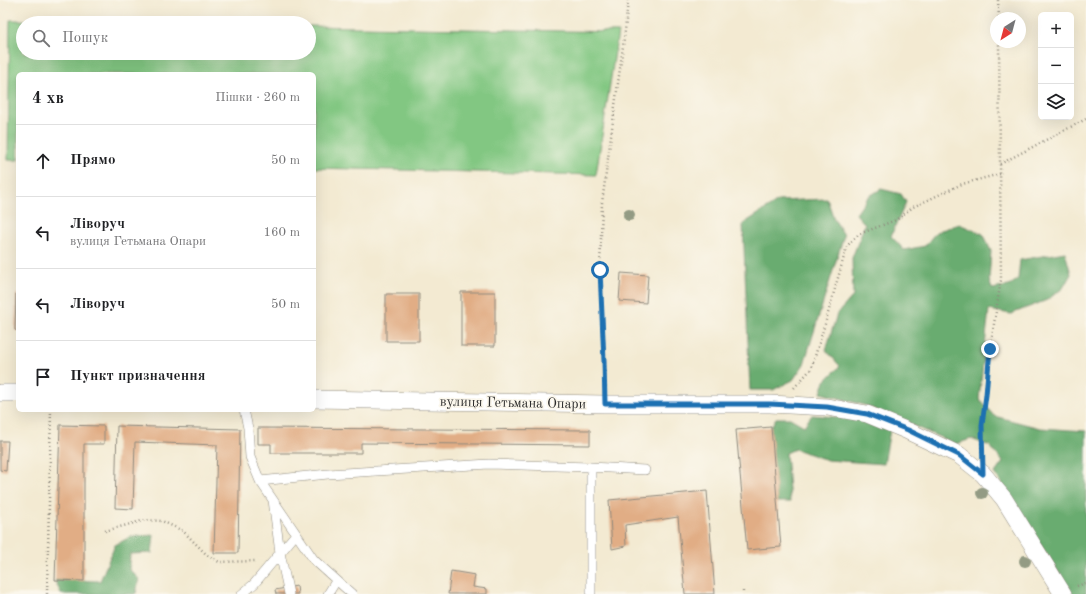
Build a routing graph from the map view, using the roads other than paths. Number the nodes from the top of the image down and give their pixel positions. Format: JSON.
{"nodes":[{"id":1,"x":0,"y":393,"type":"edge"},
{"id":2,"x":16,"y":393,"type":"edge"},
{"id":3,"x":316,"y":399,"type":"edge"},
{"id":4,"x":244,"y":412,"type":"edge"},
{"id":5,"x":591,"y":466,"type":"junction"},
{"id":6,"x":646,"y":470,"type":"dead end"},
{"id":7,"x":260,"y":481,"type":"junction"},
{"id":8,"x":273,"y":499,"type":"junction"},
{"id":9,"x":296,"y":534,"type":"junction"},
{"id":10,"x":280,"y":554,"type":"junction"},
{"id":11,"x":336,"y":581,"type":"junction"},
{"id":12,"x":242,"y":594,"type":"edge"},
{"id":13,"x":289,"y":594,"type":"edge"},
{"id":14,"x":328,"y":594,"type":"edge"},
{"id":15,"x":352,"y":594,"type":"edge"},
{"id":16,"x":591,"y":594,"type":"edge"},
{"id":17,"x":1063,"y":594,"type":"edge"}],
"edges":[{"from":1,"to":2,"type":"street"},
{"from":3,"to":17,"type":"street","name":"вулиця Гетьмана Опари"},
{"from":4,"to":7,"type":"lane"},
{"from":5,"to":6,"type":"lane"},
{"from":5,"to":7,"type":"lane"},
{"from":5,"to":16,"type":"lane"},
{"from":7,"to":8,"type":"lane"},
{"from":8,"to":9,"type":"lane"},
{"from":8,"to":10,"type":"lane"},
{"from":9,"to":10,"type":"lane"},
{"from":9,"to":11,"type":"lane"},
{"from":10,"to":12,"type":"lane"},
{"from":10,"to":13,"type":"lane"},
{"from":11,"to":14,"type":"lane"},
{"from":11,"to":15,"type":"lane"}]}
